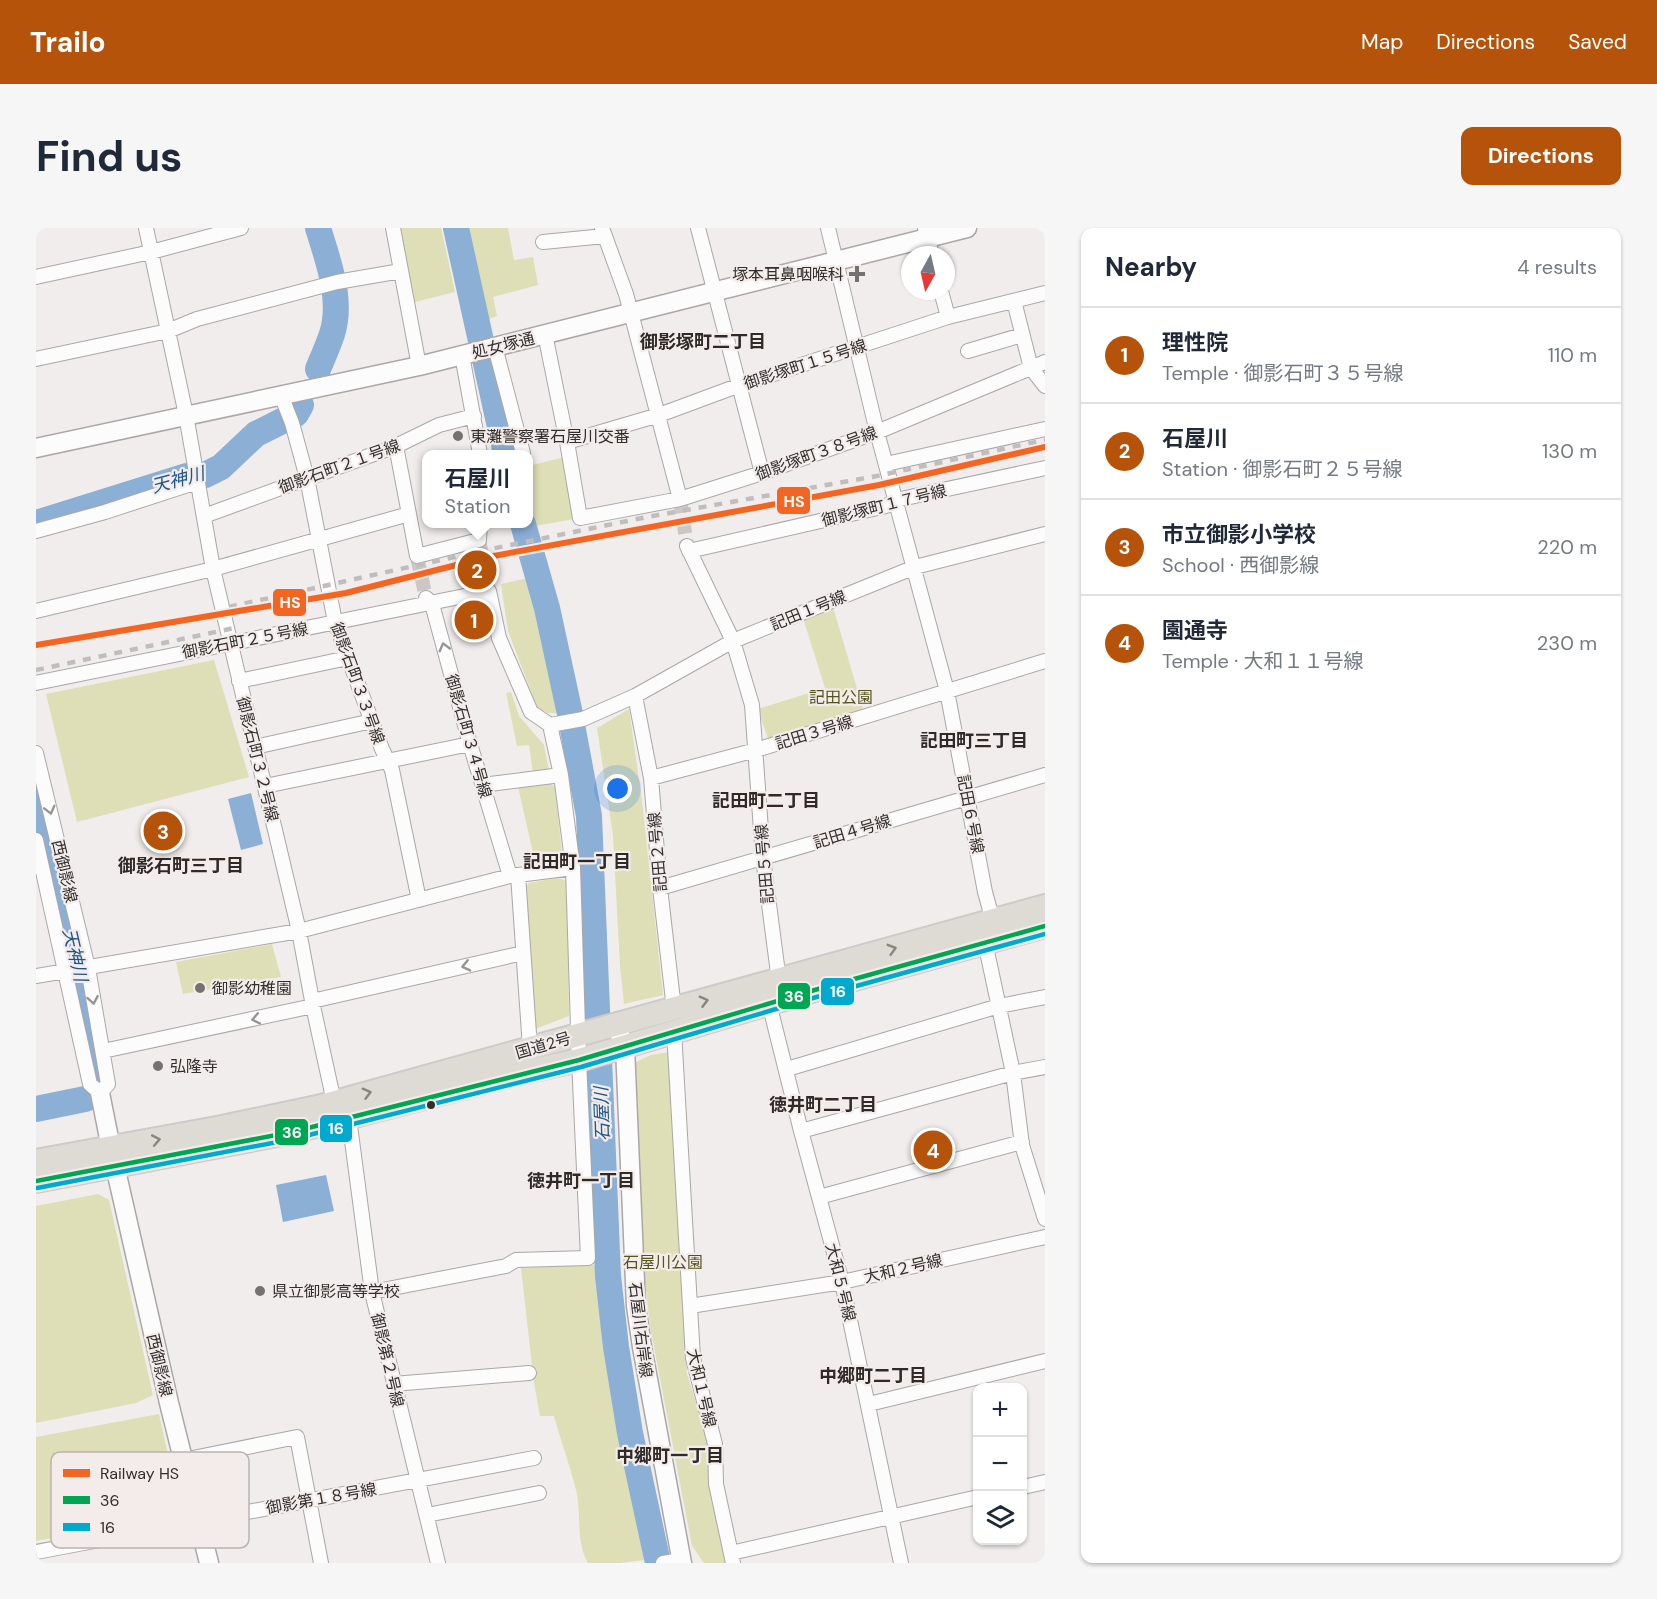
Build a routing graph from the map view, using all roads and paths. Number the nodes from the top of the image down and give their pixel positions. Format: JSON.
{"nodes":[{"id":1,"x":146,"y":228,"type":"edge"},
{"id":2,"x":241,"y":228,"type":"edge"},
{"id":3,"x":393,"y":228,"type":"edge"},
{"id":4,"x":698,"y":228,"type":"edge"},
{"id":5,"x":828,"y":228,"type":"edge"},
{"id":6,"x":967,"y":228,"type":"edge"},
{"id":7,"x":604,"y":232,"type":"edge"},
{"id":8,"x":929,"y":240,"type":"edge"},
{"id":9,"x":543,"y":242,"type":"dead end"},
{"id":10,"x":151,"y":252,"type":"junction"},
{"id":11,"x":836,"y":261,"type":"junction"},
{"id":12,"x":401,"y":271,"type":"junction"},
{"id":13,"x":36,"y":278,"type":"edge"},
{"id":14,"x":715,"y":291,"type":"junction"},
{"id":15,"x":1045,"y":293,"type":"edge"},
{"id":16,"x":943,"y":300,"type":"edge"},
{"id":17,"x":1014,"y":301,"type":"junction"},
{"id":18,"x":630,"y":312,"type":"junction"},
{"id":19,"x":948,"y":317,"type":"junction"},
{"id":20,"x":168,"y":331,"type":"junction"},
{"id":21,"x":545,"y":334,"type":"junction"},
{"id":22,"x":1023,"y":335,"type":"junction"},
{"id":23,"x":856,"y":346,"type":"junction"},
{"id":24,"x":493,"y":348,"type":"junction"},
{"id":25,"x":968,"y":351,"type":"dead end"},
{"id":26,"x":467,"y":354,"type":"junction"},
{"id":27,"x":36,"y":359,"type":"edge"},
{"id":28,"x":1045,"y":362,"type":"edge"},
{"id":29,"x":419,"y":366,"type":"junction"},
{"id":30,"x":1031,"y":368,"type":"junction"},
{"id":31,"x":740,"y":385,"type":"junction"},
{"id":32,"x":1045,"y":386,"type":"edge"},
{"id":33,"x":287,"y":409,"type":"junction"},
{"id":34,"x":186,"y":415,"type":"junction"},
{"id":35,"x":658,"y":415,"type":"junction"},
{"id":36,"x":474,"y":416,"type":"junction"},
{"id":37,"x":1045,"y":429,"type":"edge"},
{"id":38,"x":877,"y":432,"type":"junction"},
{"id":39,"x":567,"y":442,"type":"junction"},
{"id":40,"x":396,"y":446,"type":"junction"},
{"id":41,"x":36,"y":448,"type":"edge"},
{"id":42,"x":479,"y":450,"type":"edge"},
{"id":43,"x":522,"y":450,"type":"edge"},
{"id":44,"x":886,"y":464,"type":"junction"},
{"id":45,"x":1045,"y":468,"type":"edge"},
{"id":46,"x":762,"y":473,"type":"junction"},
{"id":47,"x":196,"y":478,"type":"junction"},
{"id":48,"x":307,"y":478,"type":"junction"},
{"id":49,"x":680,"y":499,"type":"junction"},
{"id":50,"x":896,"y":500,"type":"junction"},
{"id":51,"x":409,"y":514,"type":"junction"},
{"id":52,"x":204,"y":516,"type":"junction"},
{"id":53,"x":480,"y":528,"type":"edge"},
{"id":54,"x":36,"y":531,"type":"edge"},
{"id":55,"x":1045,"y":534,"type":"edge"},
{"id":56,"x":319,"y":540,"type":"junction"},
{"id":57,"x":688,"y":549,"type":"joint"},
{"id":58,"x":915,"y":567,"type":"junction"},
{"id":59,"x":213,"y":570,"type":"junction"},
{"id":60,"x":429,"y":601,"type":"junction"},
{"id":61,"x":36,"y":611,"type":"edge"},
{"id":62,"x":335,"y":622,"type":"junction"},
{"id":63,"x":733,"y":641,"type":"junction"},
{"id":64,"x":231,"y":644,"type":"junction"},
{"id":65,"x":348,"y":658,"type":"junction"},
{"id":66,"x":1045,"y":661,"type":"edge"},
{"id":67,"x":239,"y":681,"type":"junction"},
{"id":68,"x":36,"y":683,"type":"edge"},
{"id":69,"x":947,"y":691,"type":"junction"},
{"id":70,"x":635,"y":696,"type":"junction"},
{"id":71,"x":372,"y":721,"type":"junction"},
{"id":72,"x":555,"y":724,"type":"junction"},
{"id":73,"x":470,"y":744,"type":"junction"},
{"id":74,"x":255,"y":747,"type":"junction"},
{"id":75,"x":756,"y":750,"type":"junction"},
{"id":76,"x":36,"y":753,"type":"edge"},
{"id":77,"x":388,"y":760,"type":"junction"},
{"id":78,"x":561,"y":775,"type":"junction"},
{"id":79,"x":1045,"y":775,"type":"edge"},
{"id":80,"x":651,"y":778,"type":"junction"},
{"id":81,"x":482,"y":785,"type":"junction"},
{"id":82,"x":265,"y":786,"type":"junction"},
{"id":83,"x":968,"y":796,"type":"junction"},
{"id":84,"x":36,"y":840,"type":"edge"},
{"id":85,"x":763,"y":858,"type":"junction"},
{"id":86,"x":573,"y":868,"type":"junction"},
{"id":87,"x":514,"y":875,"type":"junction"},
{"id":88,"x":660,"y":888,"type":"junction"},
{"id":89,"x":418,"y":900,"type":"junction"},
{"id":90,"x":1045,"y":906,"type":"edge"},
{"id":91,"x":993,"y":921,"type":"junction"},
{"id":92,"x":1045,"y":926,"type":"edge"},
{"id":93,"x":299,"y":931,"type":"junction"},
{"id":94,"x":985,"y":942,"type":"junction"},
{"id":95,"x":524,"y":953,"type":"junction"},
{"id":96,"x":77,"y":969,"type":"junction"},
{"id":97,"x":36,"y":976,"type":"edge"},
{"id":98,"x":779,"y":981,"type":"junction"},
{"id":99,"x":1045,"y":997,"type":"edge"},
{"id":100,"x":769,"y":1003,"type":"junction"},
{"id":101,"x":312,"y":1004,"type":"junction"},
{"id":102,"x":999,"y":1006,"type":"junction"},
{"id":103,"x":674,"y":1009,"type":"junction"},
{"id":104,"x":597,"y":1030,"type":"junction"},
{"id":105,"x":674,"y":1031,"type":"junction"},
{"id":106,"x":530,"y":1048,"type":"junction"},
{"id":107,"x":103,"y":1051,"type":"junction"},
{"id":108,"x":600,"y":1054,"type":"junction"},
{"id":109,"x":1045,"y":1067,"type":"edge"},
{"id":110,"x":787,"y":1069,"type":"junction"},
{"id":111,"x":1013,"y":1073,"type":"junction"},
{"id":112,"x":100,"y":1093,"type":"junction"},
{"id":113,"x":341,"y":1110,"type":"junction"},
{"id":114,"x":801,"y":1131,"type":"junction"},
{"id":115,"x":1022,"y":1142,"type":"junction"},
{"id":116,"x":113,"y":1157,"type":"junction"},
{"id":117,"x":36,"y":1161,"type":"edge"},
{"id":118,"x":36,"y":1181,"type":"edge"},
{"id":119,"x":819,"y":1197,"type":"junction"},
{"id":120,"x":1045,"y":1219,"type":"edge"},
{"id":121,"x":1045,"y":1237,"type":"edge"},
{"id":122,"x":842,"y":1282,"type":"junction"},
{"id":123,"x":372,"y":1292,"type":"junction"},
{"id":124,"x":690,"y":1306,"type":"junction"},
{"id":125,"x":1045,"y":1361,"type":"edge"},
{"id":126,"x":529,"y":1373,"type":"dead end"},
{"id":127,"x":977,"y":1383,"type":"edge"},
{"id":128,"x":393,"y":1384,"type":"junction"},
{"id":129,"x":973,"y":1384,"type":"edge"},
{"id":130,"x":869,"y":1404,"type":"junction"},
{"id":131,"x":181,"y":1452,"type":"edge"},
{"id":132,"x":223,"y":1452,"type":"edge"},
{"id":133,"x":534,"y":1458,"type":"dead end"},
{"id":134,"x":419,"y":1481,"type":"junction"},
{"id":135,"x":1045,"y":1482,"type":"edge"},
{"id":136,"x":1027,"y":1486,"type":"edge"},
{"id":137,"x":539,"y":1493,"type":"dead end"},
{"id":138,"x":973,"y":1498,"type":"edge"},
{"id":139,"x":309,"y":1500,"type":"junction"},
{"id":140,"x":249,"y":1511,"type":"edge"},
{"id":141,"x":427,"y":1515,"type":"junction"},
{"id":142,"x":892,"y":1517,"type":"junction"},
{"id":143,"x":57,"y":1548,"type":"edge"},
{"id":144,"x":205,"y":1548,"type":"edge"},
{"id":145,"x":36,"y":1552,"type":"edge"},
{"id":146,"x":732,"y":1558,"type":"edge"},
{"id":147,"x":673,"y":1562,"type":"edge"},
{"id":148,"x":209,"y":1563,"type":"edge"},
{"id":149,"x":321,"y":1563,"type":"edge"},
{"id":150,"x":438,"y":1563,"type":"edge"},
{"id":151,"x":901,"y":1563,"type":"edge"}],
"edges":[{"from":1,"to":10,"type":"street","name":"御影石町３２号線"},
{"from":2,"to":10,"type":"street"},
{"from":3,"to":12,"type":"street"},
{"from":4,"to":14,"type":"street"},
{"from":5,"to":11,"type":"street","name":"記田６号線"},
{"from":6,"to":8,"type":"street","name":"処女塚通"},
{"from":7,"to":9,"type":"street"},
{"from":7,"to":18,"type":"street"},
{"from":8,"to":11,"type":"street","name":"処女塚通"},
{"from":10,"to":13,"type":"street"},
{"from":10,"to":20,"type":"street","name":"御影石町３２号線"},
{"from":11,"to":14,"type":"street","name":"処女塚通"},
{"from":11,"to":23,"type":"street","name":"記田６号線"},
{"from":12,"to":20,"type":"street"},
{"from":12,"to":29,"type":"street"},
{"from":14,"to":18,"type":"street","name":"処女塚通"},
{"from":14,"to":31,"type":"street"},
{"from":15,"to":17,"type":"street","name":"御影塚町１５号線"},
{"from":16,"to":19,"type":"street"},
{"from":17,"to":19,"type":"street","name":"御影塚町１５号線"},
{"from":17,"to":22,"type":"street"},
{"from":18,"to":21,"type":"street","name":"処女塚通"},
{"from":18,"to":35,"type":"street"},
{"from":19,"to":23,"type":"street","name":"御影塚町１５号線"},
{"from":20,"to":27,"type":"street"},
{"from":20,"to":34,"type":"street","name":"御影石町３２号線"},
{"from":21,"to":24,"type":"street","name":"処女塚通"},
{"from":21,"to":39,"type":"street"},
{"from":22,"to":25,"type":"street"},
{"from":22,"to":30,"type":"street"},
{"from":23,"to":31,"type":"street","name":"御影塚町１５号線"},
{"from":23,"to":38,"type":"street","name":"記田６号線"},
{"from":24,"to":26,"type":"street","name":"処女塚通"},
{"from":24,"to":43,"type":"street"},
{"from":26,"to":29,"type":"street","name":"処女塚通"},
{"from":26,"to":36,"type":"street"},
{"from":28,"to":30,"type":"street","name":"御影塚町３８号線"},
{"from":29,"to":33,"type":"street","name":"処女塚通"},
{"from":30,"to":32,"type":"street"},
{"from":30,"to":38,"type":"street","name":"御影塚町３８号線"},
{"from":31,"to":35,"type":"street","name":"御影塚町１５号線"},
{"from":31,"to":46,"type":"street"},
{"from":33,"to":34,"type":"street","name":"処女塚通"},
{"from":33,"to":48,"type":"street","name":"御影石町３３号線"},
{"from":34,"to":41,"type":"street","name":"処女塚通"},
{"from":34,"to":47,"type":"street","name":"御影石町３２号線"},
{"from":35,"to":39,"type":"street","name":"御影塚町１５号線"},
{"from":35,"to":49,"type":"street"},
{"from":36,"to":40,"type":"street","name":"御影石町２１号線"},
{"from":36,"to":42,"type":"street"},
{"from":37,"to":44,"type":"street"},
{"from":38,"to":44,"type":"street","name":"記田６号線"},
{"from":38,"to":46,"type":"street","name":"御影塚町３８号線"},
{"from":39,"to":49,"type":"street","name":"御影塚町３８号線"},
{"from":40,"to":48,"type":"street","name":"御影石町２１号線"},
{"from":40,"to":51,"type":"street"},
{"from":44,"to":50,"type":"street","name":"記田６号線"},
{"from":45,"to":50,"type":"street","name":"御影塚町１７号線"},
{"from":46,"to":49,"type":"street","name":"御影塚町３８号線"},
{"from":47,"to":52,"type":"street","name":"御影石町３２号線"},
{"from":47,"to":54,"type":"street"},
{"from":48,"to":52,"type":"street","name":"御影石町２１号線"},
{"from":48,"to":56,"type":"street","name":"御影石町３３号線"},
{"from":50,"to":57,"type":"street","name":"御影塚町１７号線"},
{"from":50,"to":58,"type":"street","name":"記田６号線"},
{"from":51,"to":53,"type":"street"},
{"from":51,"to":56,"type":"street"},
{"from":52,"to":59,"type":"street","name":"御影石町３２号線"},
{"from":55,"to":58,"type":"street","name":"記田１号線"},
{"from":56,"to":59,"type":"street"},
{"from":56,"to":62,"type":"street","name":"御影石町３３号線"},
{"from":57,"to":63,"type":"street","name":"記田５号線"},
{"from":58,"to":63,"type":"street","name":"記田１号線"},
{"from":58,"to":69,"type":"street","name":"記田６号線"},
{"from":59,"to":61,"type":"street"},
{"from":59,"to":64,"type":"street","name":"御影石町３２号線"},
{"from":60,"to":62,"type":"street","name":"御影石町２５号線"},
{"from":60,"to":72,"type":"street","name":"御影石町２５号線"},
{"from":73,"to":60,"type":"street","name":"御影石町３４号線","one_way":true},
{"from":62,"to":64,"type":"street","name":"御影石町２５号線"},
{"from":62,"to":65,"type":"street","name":"御影石町３３号線"},
{"from":63,"to":70,"type":"street","name":"記田１号線"},
{"from":63,"to":75,"type":"street","name":"記田５号線"},
{"from":64,"to":67,"type":"street","name":"御影石町３２号線"},
{"from":64,"to":68,"type":"street","name":"御影石町２５号線"},
{"from":65,"to":67,"type":"street"},
{"from":65,"to":71,"type":"street","name":"御影石町３３号線"},
{"from":66,"to":69,"type":"street","name":"記田３号線"},
{"from":67,"to":74,"type":"street","name":"御影石町３２号線"},
{"from":69,"to":75,"type":"street","name":"記田３号線"},
{"from":69,"to":83,"type":"street","name":"記田６号線"},
{"from":70,"to":72,"type":"street","name":"記田１号線"},
{"from":70,"to":80,"type":"street","name":"記田２号線"},
{"from":71,"to":74,"type":"street"},
{"from":71,"to":77,"type":"street","name":"御影石町３３号線"},
{"from":72,"to":78,"type":"street"},
{"from":73,"to":77,"type":"street"},
{"from":73,"to":81,"type":"street","name":"御影石町３４号線"},
{"from":74,"to":82,"type":"street","name":"御影石町３２号線"},
{"from":75,"to":80,"type":"street","name":"記田３号線"},
{"from":75,"to":85,"type":"street","name":"記田５号線"},
{"from":76,"to":96,"type":"street","name":"西御影線","one_way":true},
{"from":77,"to":82,"type":"street"},
{"from":77,"to":89,"type":"street","name":"御影石町３３号線"},
{"from":78,"to":81,"type":"street"},
{"from":78,"to":86,"type":"street"},
{"from":79,"to":83,"type":"street","name":"記田４号線"},
{"from":80,"to":88,"type":"street","name":"記田２号線"},
{"from":81,"to":87,"type":"street","name":"御影石町３４号線"},
{"from":82,"to":93,"type":"street","name":"御影石町３２号線"},
{"from":83,"to":85,"type":"street","name":"記田４号線"},
{"from":83,"to":91,"type":"street","name":"記田６号線"},
{"from":84,"to":96,"type":"street","name":"西御影線"},
{"from":85,"to":88,"type":"street","name":"記田４号線"},
{"from":85,"to":98,"type":"street","name":"記田５号線"},
{"from":86,"to":87,"type":"street"},
{"from":86,"to":104,"type":"street"},
{"from":87,"to":89,"type":"street"},
{"from":87,"to":95,"type":"street","name":"御影石町３４号線"},
{"from":88,"to":103,"type":"street","name":"記田２号線"},
{"from":89,"to":93,"type":"street"},
{"from":90,"to":91,"type":"highway","name":"国道2号"},
{"from":98,"to":91,"type":"highway","name":"国道2号","one_way":true},
{"from":92,"to":94,"type":"highway","name":"国道2号"},
{"from":93,"to":96,"type":"street"},
{"from":93,"to":101,"type":"street","name":"御影石町３２号線"},
{"from":94,"to":100,"type":"highway","name":"国道2号"},
{"from":94,"to":102,"type":"street"},
{"from":95,"to":101,"type":"street","one_way":true},
{"from":95,"to":106,"type":"street","name":"御影石町３４号線"},
{"from":96,"to":97,"type":"street"},
{"from":96,"to":107,"type":"street","name":"西御影線","one_way":true},
{"from":96,"to":112,"type":"street","name":"西御影線"},
{"from":103,"to":98,"type":"highway","name":"国道2号","one_way":true},
{"from":99,"to":102,"type":"street"},
{"from":100,"to":105,"type":"highway","name":"国道2号"},
{"from":100,"to":110,"type":"street","name":"大和５号線"},
{"from":101,"to":107,"type":"street","one_way":true},
{"from":101,"to":113,"type":"street","name":"御影石町３２号線"},
{"from":102,"to":110,"type":"street"},
{"from":102,"to":111,"type":"street"},
{"from":103,"to":104,"type":"highway","name":"国道2号"},
{"from":104,"to":106,"type":"highway","name":"国道2号"},
{"from":104,"to":108,"type":"street","name":"石屋川右岸線"},
{"from":104,"to":108,"type":"street"},
{"from":105,"to":108,"type":"highway","name":"国道2号"},
{"from":105,"to":124,"type":"street","name":"大和１号線"},
{"from":113,"to":106,"type":"highway","name":"国道2号","one_way":true},
{"from":107,"to":112,"type":"street","name":"西御影線"},
{"from":108,"to":113,"type":"highway","name":"国道2号"},
{"from":108,"to":123,"type":"street"},
{"from":108,"to":147,"type":"street","name":"石屋川右岸線"},
{"from":109,"to":111,"type":"street"},
{"from":110,"to":114,"type":"street","name":"大和５号線"},
{"from":111,"to":114,"type":"street"},
{"from":111,"to":115,"type":"street"},
{"from":112,"to":116,"type":"street","name":"西御影線"},
{"from":113,"to":116,"type":"highway","name":"国道2号"},
{"from":113,"to":123,"type":"street","name":"御影第２号線"},
{"from":114,"to":119,"type":"street","name":"大和５号線"},
{"from":115,"to":119,"type":"street"},
{"from":115,"to":120,"type":"street"},
{"from":116,"to":117,"type":"highway","name":"国道2号"},
{"from":116,"to":118,"type":"highway","name":"国道2号"},
{"from":116,"to":131,"type":"street","name":"西御影線"},
{"from":119,"to":122,"type":"street","name":"大和５号線"},
{"from":121,"to":122,"type":"street","name":"大和２号線"},
{"from":122,"to":124,"type":"street","name":"大和２号線"},
{"from":122,"to":130,"type":"street","name":"大和５号線"},
{"from":123,"to":128,"type":"street","name":"御影第２号線"},
{"from":124,"to":146,"type":"street","name":"大和１号線"},
{"from":125,"to":127,"type":"street"},
{"from":126,"to":128,"type":"street"},
{"from":128,"to":134,"type":"street","name":"御影第２号線"},
{"from":129,"to":130,"type":"street"},
{"from":130,"to":142,"type":"street","name":"大和５号線"},
{"from":132,"to":139,"type":"street"},
{"from":133,"to":134,"type":"street","name":"御影第１８号線"},
{"from":134,"to":139,"type":"street","name":"御影第１８号線"},
{"from":134,"to":141,"type":"street","name":"御影第２号線"},
{"from":135,"to":136,"type":"street"},
{"from":137,"to":141,"type":"street"},
{"from":138,"to":142,"type":"street"},
{"from":139,"to":140,"type":"street","name":"御影第１８号線"},
{"from":139,"to":149,"type":"street"},
{"from":141,"to":150,"type":"street","name":"御影第２号線"},
{"from":142,"to":146,"type":"street"},
{"from":142,"to":151,"type":"street","name":"大和５号線"},
{"from":143,"to":145,"type":"street","name":"御影第１８号線"},
{"from":144,"to":148,"type":"street","name":"西御影線"}]}
